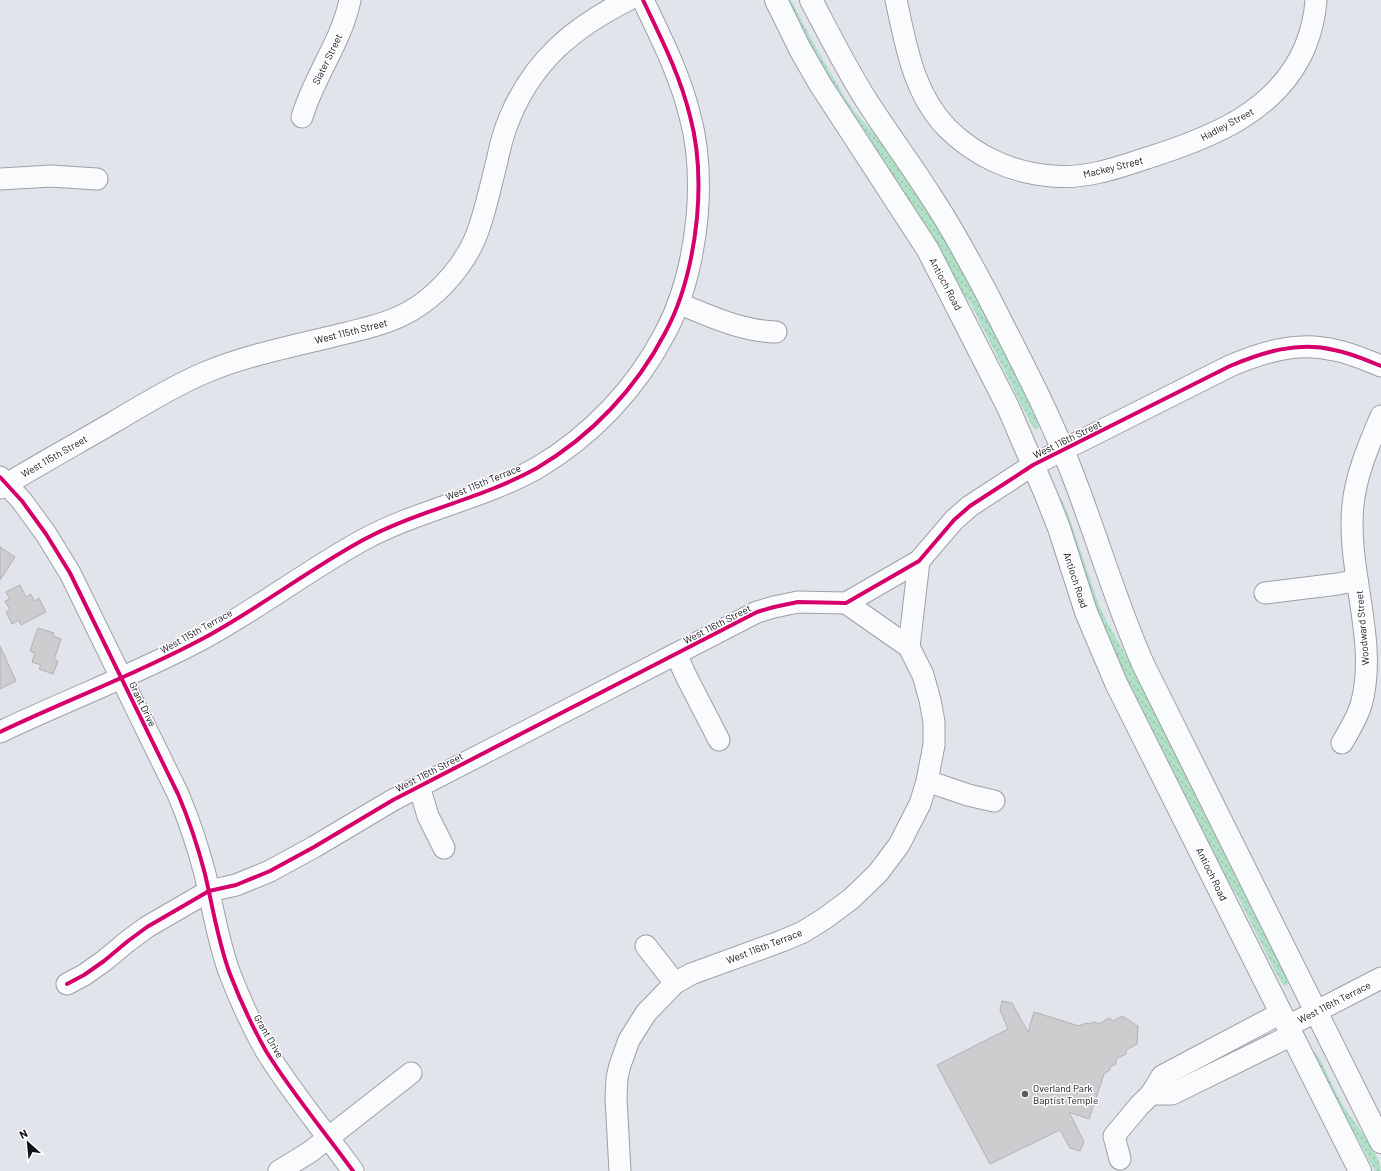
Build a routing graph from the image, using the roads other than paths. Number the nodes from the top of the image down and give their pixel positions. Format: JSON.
{"nodes":[{"id":1,"x":350,"y":0,"type":"edge"},
{"id":2,"x":628,"y":0,"type":"edge"},
{"id":3,"x":643,"y":0,"type":"edge"},
{"id":4,"x":776,"y":0,"type":"edge"},
{"id":5,"x":811,"y":0,"type":"edge"},
{"id":6,"x":896,"y":0,"type":"edge"},
{"id":7,"x":1316,"y":0,"type":"edge"},
{"id":8,"x":302,"y":117,"type":"dead end"},
{"id":9,"x":1167,"y":152,"type":"joint"},
{"id":10,"x":0,"y":179,"type":"edge"},
{"id":11,"x":97,"y":179,"type":"dead end"},
{"id":12,"x":678,"y":303,"type":"junction"},
{"id":13,"x":776,"y":332,"type":"dead end"},
{"id":14,"x":1381,"y":366,"type":"edge"},
{"id":15,"x":1381,"y":416,"type":"edge"},
{"id":16,"x":1063,"y":449,"type":"junction"},
{"id":17,"x":1033,"y":464,"type":"junction"},
{"id":18,"x":2,"y":483,"type":"edge"},
{"id":19,"x":919,"y":561,"type":"junction"},
{"id":20,"x":1357,"y":580,"type":"junction"},
{"id":21,"x":1265,"y":592,"type":"dead end"},
{"id":22,"x":846,"y":603,"type":"junction"},
{"id":23,"x":909,"y":647,"type":"junction"},
{"id":24,"x":676,"y":654,"type":"junction"},
{"id":25,"x":121,"y":677,"type":"junction"},
{"id":26,"x":0,"y":732,"type":"edge"},
{"id":27,"x":719,"y":740,"type":"dead end"},
{"id":28,"x":1342,"y":743,"type":"dead end"},
{"id":29,"x":927,"y":781,"type":"junction"},
{"id":30,"x":418,"y":786,"type":"junction"},
{"id":31,"x":994,"y":801,"type":"dead end"},
{"id":32,"x":444,"y":848,"type":"dead end"},
{"id":33,"x":209,"y":891,"type":"junction"},
{"id":34,"x":646,"y":946,"type":"dead end"},
{"id":35,"x":1381,"y":978,"type":"edge"},
{"id":36,"x":674,"y":983,"type":"junction"},
{"id":37,"x":67,"y":984,"type":"dead end"},
{"id":38,"x":1316,"y":1011,"type":"junction"},
{"id":39,"x":1287,"y":1025,"type":"junction"},
{"id":40,"x":411,"y":1073,"type":"dead end"},
{"id":41,"x":329,"y":1137,"type":"junction"},
{"id":42,"x":1381,"y":1142,"type":"edge"},
{"id":43,"x":1120,"y":1159,"type":"dead end"},
{"id":44,"x":280,"y":1171,"type":"edge"},
{"id":45,"x":353,"y":1171,"type":"edge"},
{"id":46,"x":620,"y":1171,"type":"edge"},
{"id":47,"x":1360,"y":1171,"type":"edge"}],
"edges":[{"from":1,"to":8,"type":"street","name":"Slater Street"},
{"from":2,"to":18,"type":"street","name":"West 115th Street"},
{"from":3,"to":12,"type":"street","name":"West 115th Terrace"},
{"from":4,"to":17,"type":"main road","name":"Antioch Road"},
{"from":5,"to":16,"type":"main road"},
{"from":6,"to":9,"type":"street","name":"Mackey Street"},
{"from":7,"to":9,"type":"street","name":"Hadley Street"},
{"from":10,"to":11,"type":"street"},
{"from":12,"to":13,"type":"street"},
{"from":12,"to":25,"type":"street","name":"West 115th Terrace"},
{"from":14,"to":16,"type":"street","name":"West 116th Street"},
{"from":15,"to":20,"type":"street","name":"Woodward Street"},
{"from":16,"to":17,"type":"street","name":"West 116th Street"},
{"from":16,"to":38,"type":"main road"},
{"from":17,"to":19,"type":"street","name":"West 116th Street"},
{"from":17,"to":39,"type":"main road","name":"Antioch Road"},
{"from":18,"to":25,"type":"street","name":"Grant Drive"},
{"from":19,"to":22,"type":"street","name":"West 116th Street"},
{"from":19,"to":23,"type":"street"},
{"from":20,"to":21,"type":"street","name":"Woodward Street"},
{"from":20,"to":28,"type":"street","name":"Woodward Street"},
{"from":22,"to":23,"type":"street","name":"West 116th Terrace"},
{"from":22,"to":24,"type":"street","name":"West 116th Street"},
{"from":23,"to":29,"type":"street","name":"West 116th Terrace"},
{"from":24,"to":27,"type":"street","name":"West 116th Street"},
{"from":24,"to":30,"type":"street","name":"West 116th Street"},
{"from":25,"to":26,"type":"street","name":"West 115th Terrace"},
{"from":25,"to":33,"type":"street","name":"Grant Drive"},
{"from":29,"to":31,"type":"street"},
{"from":29,"to":36,"type":"street","name":"West 116th Terrace"},
{"from":30,"to":32,"type":"street","name":"West 116th Street"},
{"from":30,"to":33,"type":"street","name":"West 116th Street"},
{"from":33,"to":37,"type":"street"},
{"from":33,"to":41,"type":"street","name":"Grant Drive"},
{"from":34,"to":36,"type":"street"},
{"from":35,"to":38,"type":"street","name":"West 116th Terrace"},
{"from":36,"to":46,"type":"street","name":"West 116th Terrace"},
{"from":38,"to":39,"type":"street","name":"West 116th Terrace"},
{"from":38,"to":42,"type":"main road"},
{"from":39,"to":43,"type":"street","name":"West 116th Terrace"},
{"from":39,"to":47,"type":"main road","name":"Antioch Road"},
{"from":40,"to":41,"type":"street"},
{"from":41,"to":44,"type":"street"},
{"from":41,"to":45,"type":"street","name":"Grant Drive"}]}
